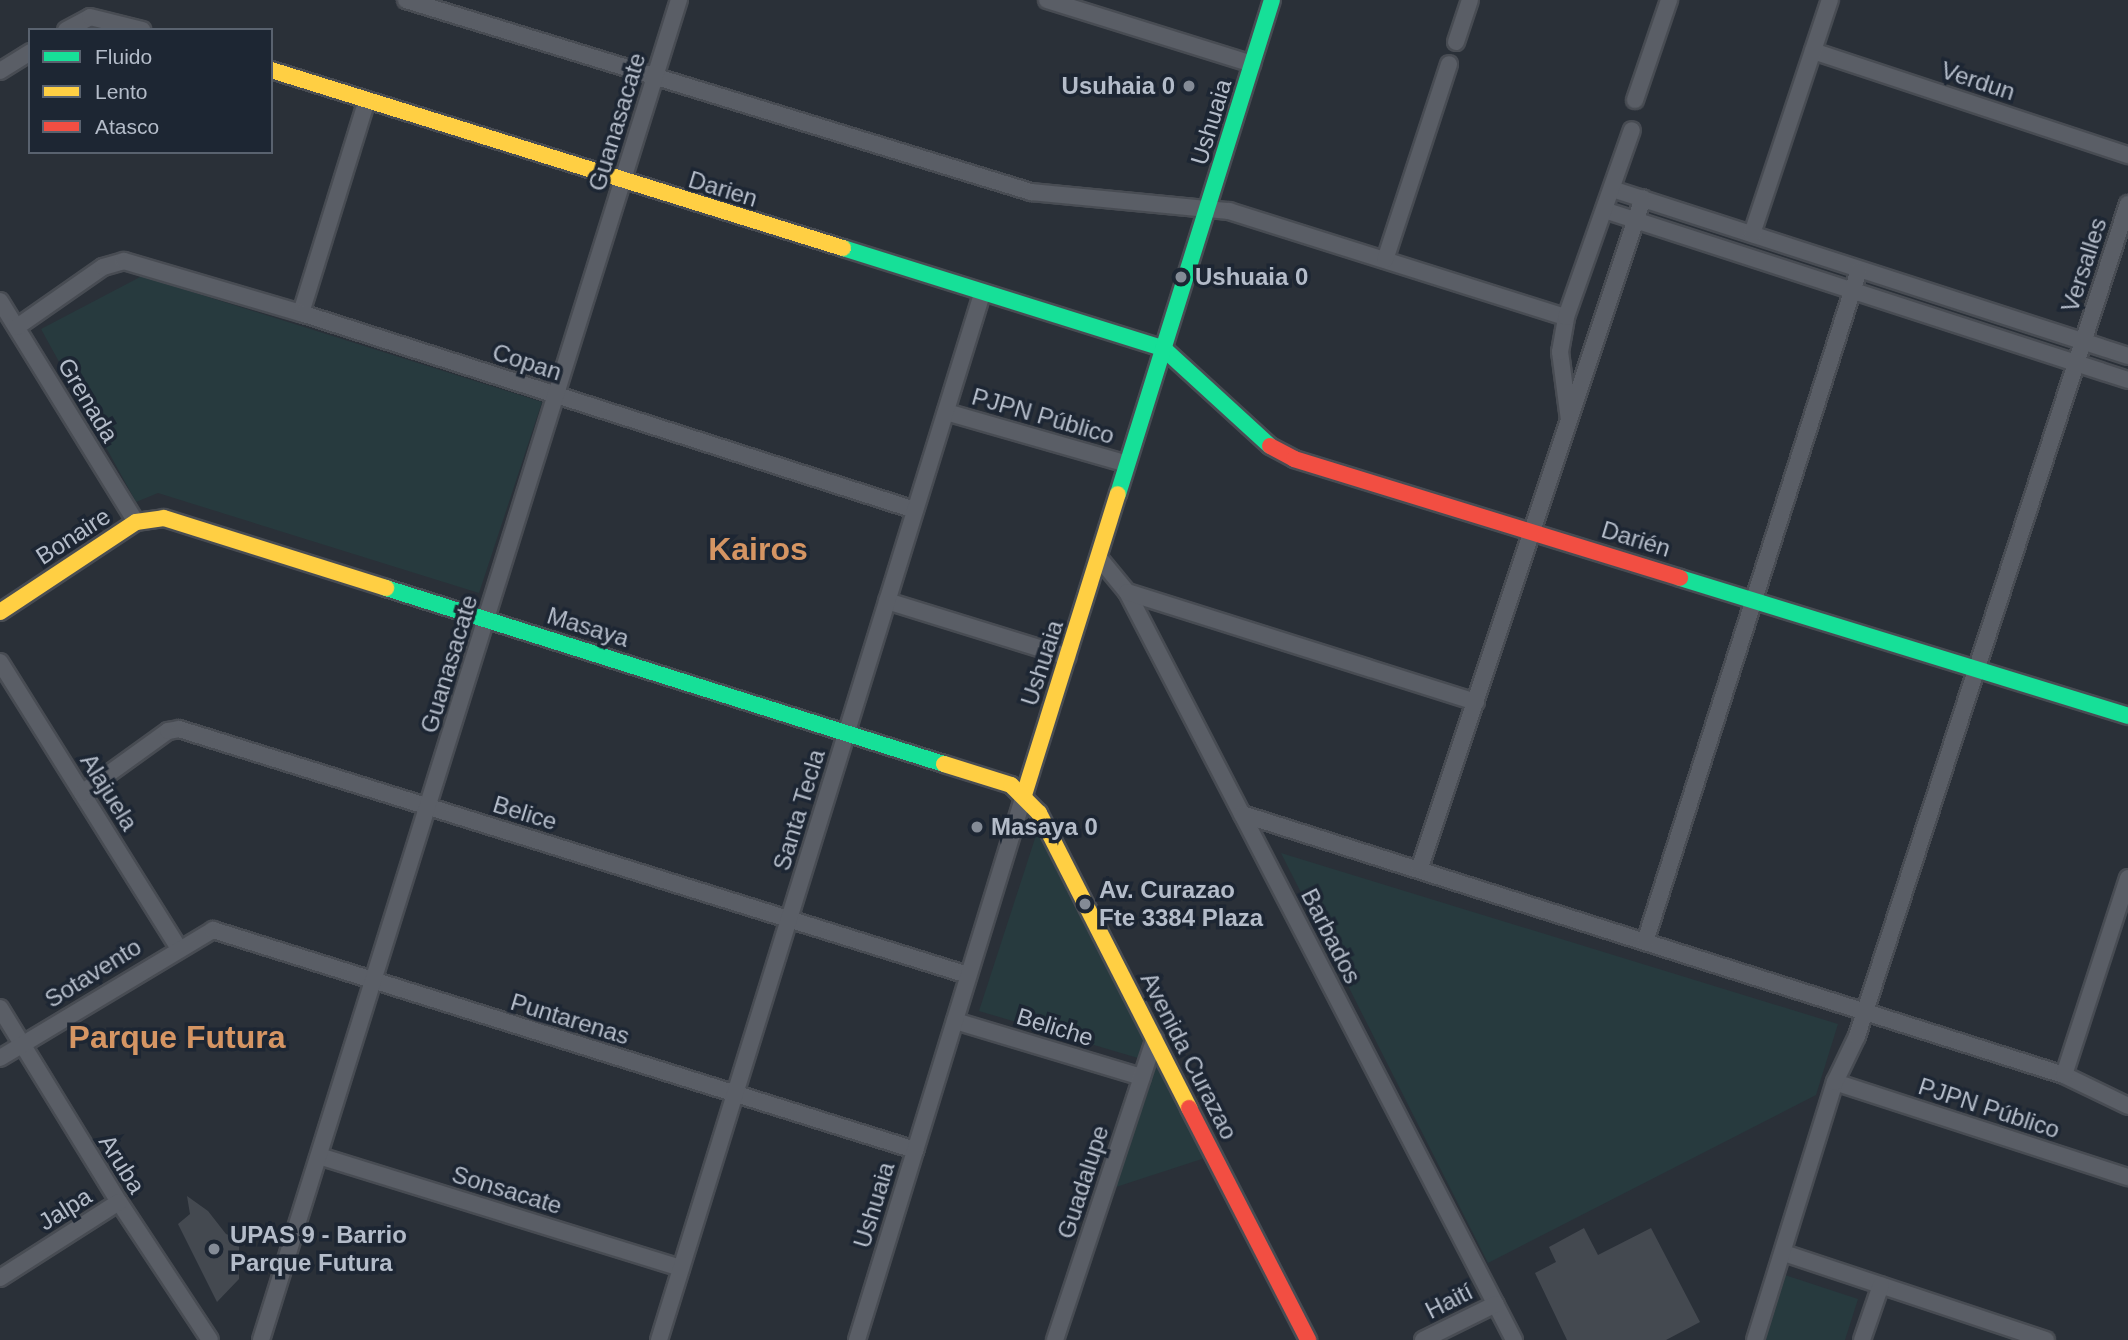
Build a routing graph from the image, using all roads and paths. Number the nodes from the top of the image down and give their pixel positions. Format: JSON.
{"nodes":[{"id":1,"x":679,"y":0,"type":"edge"},
{"id":2,"x":1046,"y":0,"type":"edge"},
{"id":3,"x":1272,"y":0,"type":"edge"},
{"id":4,"x":1470,"y":0,"type":"edge"},
{"id":5,"x":1670,"y":0,"type":"edge"},
{"id":6,"x":1829,"y":0,"type":"edge"},
{"id":7,"x":413,"y":1,"type":"edge"},
{"id":8,"x":70,"y":28,"type":"edge"},
{"id":9,"x":136,"y":28,"type":"edge"},
{"id":10,"x":1456,"y":42,"type":"dead end"},
{"id":11,"x":1813,"y":51,"type":"junction"},
{"id":12,"x":28,"y":53,"type":"edge"},
{"id":13,"x":1252,"y":64,"type":"junction"},
{"id":14,"x":1449,"y":64,"type":"dead end"},
{"id":15,"x":273,"y":70,"type":"edge"},
{"id":16,"x":0,"y":71,"type":"edge"},
{"id":17,"x":655,"y":78,"type":"junction"},
{"id":18,"x":367,"y":100,"type":"junction"},
{"id":19,"x":1635,"y":100,"type":"dead end"},
{"id":20,"x":1632,"y":130,"type":"dead end"},
{"id":21,"x":2128,"y":155,"type":"edge"},
{"id":22,"x":622,"y":181,"type":"junction"},
{"id":23,"x":1612,"y":188,"type":"junction"},
{"id":24,"x":1643,"y":198,"type":"junction"},
{"id":25,"x":2128,"y":204,"type":"edge"},
{"id":26,"x":1209,"y":208,"type":"junction"},
{"id":27,"x":1604,"y":210,"type":"junction"},
{"id":28,"x":1636,"y":220,"type":"junction"},
{"id":29,"x":1752,"y":234,"type":"junction"},
{"id":30,"x":1385,"y":260,"type":"junction"},
{"id":31,"x":1859,"y":270,"type":"junction"},
{"id":32,"x":1852,"y":290,"type":"junction"},
{"id":33,"x":982,"y":293,"type":"junction"},
{"id":34,"x":0,"y":301,"type":"edge"},
{"id":35,"x":301,"y":313,"type":"junction"},
{"id":36,"x":1566,"y":317,"type":"junction"},
{"id":37,"x":17,"y":327,"type":"junction"},
{"id":38,"x":2082,"y":341,"type":"junction"},
{"id":39,"x":1163,"y":348,"type":"junction"},
{"id":40,"x":2128,"y":356,"type":"edge"},
{"id":41,"x":2075,"y":363,"type":"junction"},
{"id":42,"x":2128,"y":380,"type":"edge"},
{"id":43,"x":556,"y":395,"type":"junction"},
{"id":44,"x":946,"y":412,"type":"junction"},
{"id":45,"x":1569,"y":420,"type":"junction"},
{"id":46,"x":1127,"y":464,"type":"junction"},
{"id":47,"x":915,"y":510,"type":"junction"},
{"id":48,"x":136,"y":522,"type":"junction"},
{"id":49,"x":1532,"y":531,"type":"junction"},
{"id":50,"x":1099,"y":558,"type":"junction"},
{"id":51,"x":1127,"y":592,"type":"junction"},
{"id":52,"x":1752,"y":598,"type":"junction"},
{"id":53,"x":887,"y":601,"type":"junction"},
{"id":54,"x":0,"y":612,"type":"edge"},
{"id":55,"x":487,"y":619,"type":"junction"},
{"id":56,"x":1068,"y":657,"type":"junction"},
{"id":57,"x":0,"y":662,"type":"edge"},
{"id":58,"x":1975,"y":670,"type":"junction"},
{"id":59,"x":1476,"y":702,"type":"junction"},
{"id":60,"x":2128,"y":716,"type":"edge"},
{"id":61,"x":847,"y":730,"type":"junction"},
{"id":62,"x":82,"y":793,"type":"junction"},
{"id":63,"x":1024,"y":795,"type":"junction"},
{"id":64,"x":429,"y":807,"type":"junction"},
{"id":65,"x":1242,"y":814,"type":"junction"},
{"id":66,"x":1419,"y":870,"type":"junction"},
{"id":67,"x":2128,"y":878,"type":"edge"},
{"id":68,"x":2123,"y":908,"type":"edge"},
{"id":69,"x":789,"y":918,"type":"junction"},
{"id":70,"x":213,"y":930,"type":"joint"},
{"id":71,"x":1645,"y":942,"type":"junction"},
{"id":72,"x":178,"y":947,"type":"junction"},
{"id":73,"x":968,"y":975,"type":"junction"},
{"id":74,"x":374,"y":981,"type":"junction"},
{"id":75,"x":0,"y":1008,"type":"edge"},
{"id":76,"x":1864,"y":1011,"type":"junction"},
{"id":77,"x":955,"y":1021,"type":"junction"},
{"id":78,"x":1155,"y":1038,"type":"junction"},
{"id":79,"x":22,"y":1044,"type":"junction"},
{"id":80,"x":0,"y":1058,"type":"edge"},
{"id":81,"x":2064,"y":1075,"type":"junction"},
{"id":82,"x":1142,"y":1077,"type":"junction"},
{"id":83,"x":1835,"y":1082,"type":"junction"},
{"id":84,"x":735,"y":1094,"type":"junction"},
{"id":85,"x":2128,"y":1106,"type":"edge"},
{"id":86,"x":915,"y":1150,"type":"junction"},
{"id":87,"x":319,"y":1156,"type":"junction"},
{"id":88,"x":2128,"y":1177,"type":"edge"},
{"id":89,"x":119,"y":1202,"type":"junction"},
{"id":90,"x":1784,"y":1253,"type":"junction"},
{"id":91,"x":681,"y":1268,"type":"junction"},
{"id":92,"x":0,"y":1278,"type":"edge"},
{"id":93,"x":1881,"y":1285,"type":"junction"},
{"id":94,"x":1496,"y":1304,"type":"junction"},
{"id":95,"x":210,"y":1340,"type":"edge"},
{"id":96,"x":261,"y":1340,"type":"edge"},
{"id":97,"x":659,"y":1340,"type":"edge"},
{"id":98,"x":857,"y":1340,"type":"edge"},
{"id":99,"x":1055,"y":1340,"type":"edge"},
{"id":100,"x":1308,"y":1340,"type":"edge"},
{"id":101,"x":1423,"y":1340,"type":"edge"},
{"id":102,"x":1514,"y":1340,"type":"edge"},
{"id":103,"x":1755,"y":1340,"type":"edge"},
{"id":104,"x":1862,"y":1340,"type":"edge"},
{"id":105,"x":2046,"y":1340,"type":"edge"}],
"edges":[{"from":1,"to":17,"type":"street","name":"Guanasacate"},
{"from":2,"to":13,"type":"street"},
{"from":3,"to":13,"type":"street","name":"Ushuaia"},
{"from":4,"to":10,"type":"street"},
{"from":5,"to":19,"type":"street"},
{"from":6,"to":11,"type":"street"},
{"from":7,"to":17,"type":"street"},
{"from":8,"to":9,"type":"street"},
{"from":11,"to":21,"type":"street","name":"Verdun"},
{"from":11,"to":29,"type":"street"},
{"from":12,"to":16,"type":"street"},
{"from":13,"to":26,"type":"street","name":"Ushuaia"},
{"from":14,"to":30,"type":"street"},
{"from":15,"to":18,"type":"street","name":"Darien"},
{"from":17,"to":22,"type":"street","name":"Guanasacate"},
{"from":17,"to":26,"type":"street"},
{"from":18,"to":22,"type":"street","name":"Darien"},
{"from":18,"to":35,"type":"street"},
{"from":20,"to":23,"type":"street"},
{"from":22,"to":33,"type":"street","name":"Darien"},
{"from":22,"to":43,"type":"street","name":"Guanasacate"},
{"from":23,"to":24,"type":"street"},
{"from":23,"to":27,"type":"street"},
{"from":24,"to":28,"type":"street"},
{"from":24,"to":29,"type":"street"},
{"from":25,"to":38,"type":"street","name":"Versalles"},
{"from":26,"to":30,"type":"street"},
{"from":26,"to":39,"type":"street","name":"Ushuaia"},
{"from":27,"to":28,"type":"street"},
{"from":27,"to":36,"type":"street"},
{"from":28,"to":32,"type":"street"},
{"from":28,"to":45,"type":"street"},
{"from":29,"to":31,"type":"street"},
{"from":30,"to":36,"type":"street"},
{"from":31,"to":32,"type":"street"},
{"from":31,"to":38,"type":"street"},
{"from":32,"to":41,"type":"street"},
{"from":32,"to":52,"type":"street"},
{"from":33,"to":39,"type":"street","name":"Darien"},
{"from":33,"to":44,"type":"street","name":"Santa Tecla"},
{"from":34,"to":37,"type":"street","name":"Grenada"},
{"from":35,"to":37,"type":"street","name":"Copan"},
{"from":35,"to":43,"type":"street","name":"Copan"},
{"from":36,"to":45,"type":"street"},
{"from":37,"to":48,"type":"street","name":"Grenada"},
{"from":38,"to":40,"type":"street"},
{"from":38,"to":41,"type":"street","name":"Versalles"},
{"from":39,"to":46,"type":"street","name":"Ushuaia"},
{"from":39,"to":49,"type":"street","name":"Darién"},
{"from":41,"to":42,"type":"street"},
{"from":41,"to":58,"type":"street","name":"Versalles"},
{"from":43,"to":47,"type":"street","name":"Copan"},
{"from":43,"to":55,"type":"street","name":"Guanasacate"},
{"from":44,"to":46,"type":"street","name":"PJPN Público"},
{"from":44,"to":47,"type":"street","name":"Santa Tecla"},
{"from":45,"to":49,"type":"street"},
{"from":46,"to":50,"type":"street","name":"Ushuaia"},
{"from":47,"to":53,"type":"street","name":"Santa Tecla"},
{"from":48,"to":54,"type":"street","name":"Bonaire"},
{"from":48,"to":55,"type":"street","name":"Masaya"},
{"from":49,"to":52,"type":"street","name":"Darién"},
{"from":49,"to":59,"type":"street"},
{"from":50,"to":51,"type":"street","name":"Barbados"},
{"from":50,"to":56,"type":"street","name":"Ushuaia"},
{"from":51,"to":59,"type":"street"},
{"from":51,"to":65,"type":"street","name":"Barbados"},
{"from":52,"to":58,"type":"street","name":"Darién"},
{"from":52,"to":71,"type":"street"},
{"from":53,"to":56,"type":"street"},
{"from":53,"to":61,"type":"street","name":"Santa Tecla"},
{"from":55,"to":61,"type":"street","name":"Masaya"},
{"from":55,"to":64,"type":"street","name":"Guanasacate"},
{"from":56,"to":63,"type":"street","name":"Ushuaia"},
{"from":57,"to":62,"type":"street","name":"Alajuela"},
{"from":58,"to":60,"type":"street","name":"Darién"},
{"from":58,"to":76,"type":"street","name":"Versalles"},
{"from":59,"to":66,"type":"street"},
{"from":61,"to":63,"type":"street","name":"Masaya"},
{"from":61,"to":69,"type":"street","name":"Santa Tecla"},
{"from":62,"to":64,"type":"street","name":"Belice"},
{"from":62,"to":72,"type":"street","name":"Alajuela"},
{"from":63,"to":73,"type":"street","name":"Ushuaia"},
{"from":63,"to":78,"type":"street","name":"Avenida Curazao"},
{"from":64,"to":69,"type":"street","name":"Belice"},
{"from":64,"to":74,"type":"street","name":"Guanasacate"},
{"from":65,"to":66,"type":"street"},
{"from":65,"to":94,"type":"street","name":"Barbados"},
{"from":66,"to":71,"type":"street"},
{"from":67,"to":68,"type":"street"},
{"from":68,"to":81,"type":"street"},
{"from":69,"to":73,"type":"street","name":"Belice"},
{"from":69,"to":84,"type":"street","name":"Santa Tecla"},
{"from":70,"to":72,"type":"street","name":"Sotavento"},
{"from":70,"to":74,"type":"street","name":"Puntarenas"},
{"from":71,"to":76,"type":"street"},
{"from":72,"to":79,"type":"street","name":"Sotavento"},
{"from":73,"to":77,"type":"street","name":"Ushuaia"},
{"from":74,"to":84,"type":"street","name":"Puntarenas"},
{"from":74,"to":87,"type":"street","name":"Guanasacate"},
{"from":75,"to":79,"type":"street","name":"Aruba"},
{"from":76,"to":81,"type":"street"},
{"from":76,"to":83,"type":"street","name":"Versalles"},
{"from":77,"to":82,"type":"street","name":"Beliche"},
{"from":77,"to":86,"type":"street","name":"Ushuaia"},
{"from":78,"to":82,"type":"street","name":"Guadalupe"},
{"from":78,"to":100,"type":"street","name":"Avenida Curazao"},
{"from":79,"to":80,"type":"street","name":"Sotavento"},
{"from":79,"to":89,"type":"street","name":"Aruba"},
{"from":81,"to":85,"type":"street"},
{"from":82,"to":99,"type":"street","name":"Guadalupe"},
{"from":83,"to":88,"type":"street","name":"PJPN Público"},
{"from":83,"to":90,"type":"street","name":"Versalles"},
{"from":84,"to":86,"type":"street","name":"Puntarenas"},
{"from":84,"to":91,"type":"street","name":"Santa Tecla"},
{"from":86,"to":98,"type":"street","name":"Ushuaia"},
{"from":87,"to":91,"type":"street","name":"Sonsacate"},
{"from":87,"to":96,"type":"street","name":"Guanasacate"},
{"from":89,"to":92,"type":"street","name":"Jalpa"},
{"from":89,"to":95,"type":"street","name":"Aruba"},
{"from":90,"to":93,"type":"street"},
{"from":90,"to":103,"type":"street","name":"Versalles"},
{"from":91,"to":97,"type":"street","name":"Santa Tecla"},
{"from":93,"to":104,"type":"street"},
{"from":93,"to":105,"type":"street"},
{"from":94,"to":101,"type":"street","name":"Haití"},
{"from":94,"to":102,"type":"street","name":"Barbados"}]}
